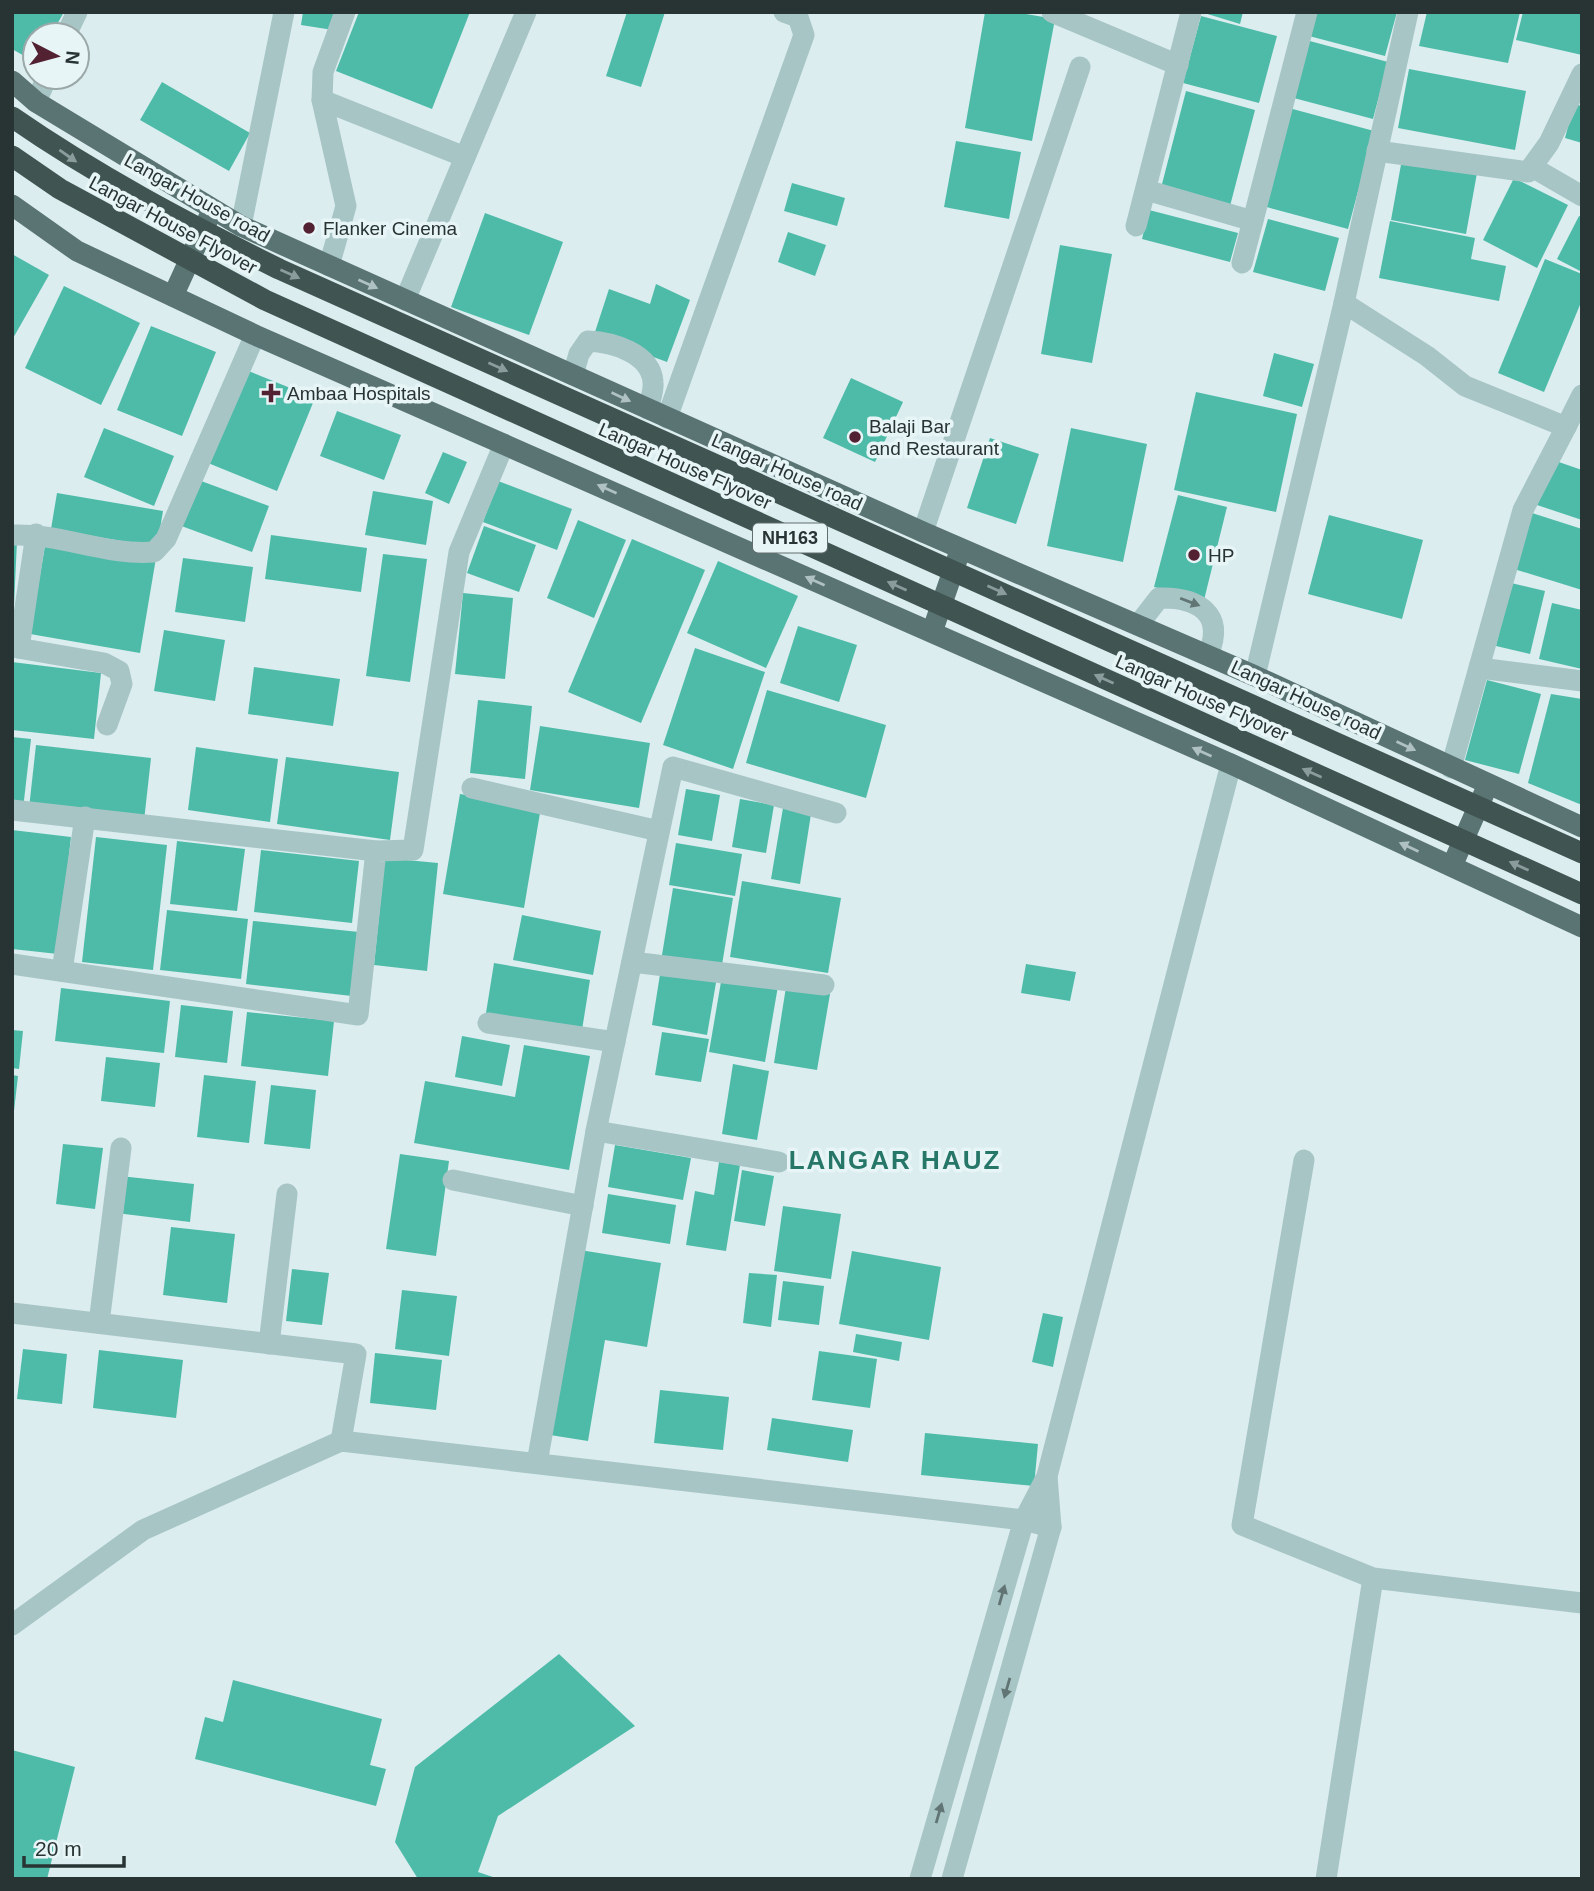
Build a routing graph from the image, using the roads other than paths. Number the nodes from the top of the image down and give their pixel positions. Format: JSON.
{"nodes":[{"id":1,"x":284,"y":12,"type":"edge"},
{"id":2,"x":345,"y":12,"type":"edge"},
{"id":3,"x":526,"y":12,"type":"edge"},
{"id":4,"x":785,"y":12,"type":"edge"},
{"id":5,"x":1052,"y":12,"type":"edge"},
{"id":6,"x":1191,"y":12,"type":"edge"},
{"id":7,"x":1307,"y":12,"type":"edge"},
{"id":8,"x":1408,"y":12,"type":"edge"},
{"id":9,"x":1178,"y":65,"type":"junction"},
{"id":10,"x":1080,"y":67,"type":"dead end"},
{"id":11,"x":1582,"y":74,"type":"edge"},
{"id":12,"x":12,"y":81,"type":"edge"},
{"id":13,"x":41,"y":91,"type":"edge"},
{"id":14,"x":322,"y":100,"type":"junction"},
{"id":15,"x":36,"y":102,"type":"junction"},
{"id":16,"x":12,"y":117,"type":"edge"},
{"id":17,"x":1377,"y":151,"type":"junction"},
{"id":18,"x":12,"y":156,"type":"edge"},
{"id":19,"x":465,"y":157,"type":"junction"},
{"id":20,"x":1532,"y":167,"type":"junction"},
{"id":21,"x":1146,"y":190,"type":"junction"},
{"id":22,"x":1582,"y":196,"type":"edge"},
{"id":23,"x":12,"y":205,"type":"edge"},
{"id":24,"x":212,"y":210,"type":"junction"},
{"id":25,"x":1253,"y":221,"type":"junction"},
{"id":26,"x":241,"y":226,"type":"junction"},
{"id":27,"x":1136,"y":226,"type":"dead end"},
{"id":28,"x":1242,"y":263,"type":"dead end"},
{"id":29,"x":329,"y":266,"type":"junction"},
{"id":30,"x":173,"y":296,"type":"junction"},
{"id":31,"x":405,"y":300,"type":"junction"},
{"id":32,"x":1344,"y":303,"type":"junction"},
{"id":33,"x":255,"y":335,"type":"junction"},
{"id":34,"x":573,"y":375,"type":"junction"},
{"id":35,"x":1581,"y":393,"type":"edge"},
{"id":36,"x":657,"y":414,"type":"junction"},
{"id":37,"x":1566,"y":427,"type":"junction"},
{"id":38,"x":504,"y":444,"type":"junction"},
{"id":39,"x":923,"y":532,"type":"junction"},
{"id":40,"x":36,"y":534,"type":"junction"},
{"id":41,"x":12,"y":535,"type":"edge"},
{"id":42,"x":961,"y":548,"type":"junction"},
{"id":43,"x":1138,"y":625,"type":"junction"},
{"id":44,"x":932,"y":632,"type":"junction"},
{"id":45,"x":16,"y":647,"type":"edge"},
{"id":46,"x":1208,"y":655,"type":"junction"},
{"id":47,"x":1479,"y":668,"type":"junction"},
{"id":48,"x":1255,"y":676,"type":"junction"},
{"id":49,"x":1582,"y":681,"type":"edge"},
{"id":50,"x":107,"y":725,"type":"dead end"},
{"id":51,"x":1231,"y":764,"type":"junction"},
{"id":52,"x":1451,"y":768,"type":"junction"},
{"id":53,"x":1488,"y":784,"type":"junction"},
{"id":54,"x":472,"y":788,"type":"dead end"},
{"id":55,"x":12,"y":810,"type":"edge"},
{"id":56,"x":836,"y":813,"type":"dead end"},
{"id":57,"x":85,"y":817,"type":"junction"},
{"id":58,"x":1582,"y":827,"type":"edge"},
{"id":59,"x":659,"y":831,"type":"junction"},
{"id":60,"x":376,"y":850,"type":"junction"},
{"id":61,"x":1582,"y":853,"type":"edge"},
{"id":62,"x":1452,"y":866,"type":"junction"},
{"id":63,"x":1582,"y":894,"type":"edge"},
{"id":64,"x":1582,"y":928,"type":"edge"},
{"id":65,"x":632,"y":962,"type":"junction"},
{"id":66,"x":12,"y":964,"type":"edge"},
{"id":67,"x":62,"y":971,"type":"junction"},
{"id":68,"x":824,"y":985,"type":"dead end"},
{"id":69,"x":488,"y":1023,"type":"dead end"},
{"id":70,"x":615,"y":1042,"type":"junction"},
{"id":71,"x":596,"y":1131,"type":"junction"},
{"id":72,"x":121,"y":1148,"type":"dead end"},
{"id":73,"x":1304,"y":1160,"type":"dead end"},
{"id":74,"x":779,"y":1162,"type":"dead end"},
{"id":75,"x":453,"y":1180,"type":"dead end"},
{"id":76,"x":287,"y":1194,"type":"dead end"},
{"id":77,"x":583,"y":1206,"type":"junction"},
{"id":78,"x":12,"y":1313,"type":"edge"},
{"id":79,"x":99,"y":1323,"type":"junction"},
{"id":80,"x":269,"y":1344,"type":"junction"},
{"id":81,"x":341,"y":1441,"type":"junction"},
{"id":82,"x":537,"y":1463,"type":"junction"},
{"id":83,"x":1047,"y":1476,"type":"junction"},
{"id":84,"x":1024,"y":1520,"type":"junction"},
{"id":85,"x":1051,"y":1527,"type":"junction"},
{"id":86,"x":1374,"y":1578,"type":"junction"},
{"id":87,"x":1582,"y":1603,"type":"edge"},
{"id":88,"x":12,"y":1625,"type":"edge"},
{"id":89,"x":920,"y":1879,"type":"edge"},
{"id":90,"x":952,"y":1879,"type":"edge"},
{"id":91,"x":1326,"y":1879,"type":"edge"}],
"edges":[{"from":1,"to":26,"type":"street"},
{"from":2,"to":14,"type":"street"},
{"from":3,"to":19,"type":"street"},
{"from":4,"to":36,"type":"street"},
{"from":5,"to":9,"type":"street"},
{"from":6,"to":9,"type":"street"},
{"from":7,"to":25,"type":"street"},
{"from":8,"to":17,"type":"street"},
{"from":9,"to":21,"type":"street"},
{"from":10,"to":39,"type":"street"},
{"from":11,"to":20,"type":"street"},
{"from":12,"to":15,"type":"main road","name":"Langar House road"},
{"from":13,"to":15,"type":"street"},
{"from":14,"to":19,"type":"street"},
{"from":14,"to":29,"type":"street"},
{"from":15,"to":24,"type":"main road","name":"Langar House road"},
{"from":16,"to":61,"type":"highway","name":"Langar House Flyover","number":"NH163","one_way":true,"bridge":true},
{"from":17,"to":20,"type":"street"},
{"from":17,"to":32,"type":"street"},
{"from":63,"to":18,"type":"highway","name":"Langar House Flyover","number":"NH163","one_way":true,"bridge":true},
{"from":19,"to":31,"type":"street"},
{"from":20,"to":22,"type":"street"},
{"from":21,"to":25,"type":"street"},
{"from":21,"to":27,"type":"street"},
{"from":23,"to":30,"type":"main road"},
{"from":24,"to":26,"type":"main road","name":"Langar House road"},
{"from":24,"to":30,"type":"main road"},
{"from":25,"to":28,"type":"street"},
{"from":26,"to":29,"type":"main road","name":"Langar House road"},
{"from":29,"to":31,"type":"main road","name":"Langar House road","one_way":true},
{"from":30,"to":33,"type":"main road"},
{"from":31,"to":34,"type":"main road","name":"Langar House road"},
{"from":32,"to":37,"type":"street"},
{"from":32,"to":48,"type":"street"},
{"from":33,"to":38,"type":"main road"},
{"from":33,"to":40,"type":"street"},
{"from":34,"to":36,"type":"main road","name":"Langar House road","one_way":true},
{"from":34,"to":36,"type":"street"},
{"from":35,"to":37,"type":"street"},
{"from":36,"to":39,"type":"main road","name":"Langar House road"},
{"from":37,"to":47,"type":"street"},
{"from":44,"to":38,"type":"main road","one_way":true},
{"from":38,"to":60,"type":"street"},
{"from":39,"to":42,"type":"main road","name":"Langar House road"},
{"from":40,"to":41,"type":"street"},
{"from":40,"to":45,"type":"street"},
{"from":42,"to":43,"type":"main road","name":"Langar House road"},
{"from":42,"to":44,"type":"main road"},
{"from":43,"to":46,"type":"main road","name":"Langar House road"},
{"from":43,"to":46,"type":"street","one_way":true},
{"from":51,"to":44,"type":"main road","one_way":true},
{"from":45,"to":50,"type":"street"},
{"from":46,"to":48,"type":"main road","name":"Langar House road"},
{"from":47,"to":49,"type":"street"},
{"from":47,"to":52,"type":"street"},
{"from":48,"to":52,"type":"main road","name":"Langar House road","one_way":true},
{"from":62,"to":51,"type":"main road","one_way":true},
{"from":51,"to":83,"type":"street"},
{"from":52,"to":53,"type":"main road","name":"Langar House road"},
{"from":53,"to":58,"type":"main road","name":"Langar House road"},
{"from":53,"to":62,"type":"main road"},
{"from":54,"to":59,"type":"street"},
{"from":55,"to":57,"type":"street"},
{"from":56,"to":59,"type":"street"},
{"from":57,"to":60,"type":"street"},
{"from":57,"to":67,"type":"street"},
{"from":59,"to":65,"type":"street"},
{"from":60,"to":67,"type":"street"},
{"from":62,"to":64,"type":"main road"},
{"from":65,"to":68,"type":"street"},
{"from":65,"to":70,"type":"street"},
{"from":66,"to":67,"type":"street"},
{"from":69,"to":70,"type":"street"},
{"from":70,"to":71,"type":"street"},
{"from":71,"to":74,"type":"street"},
{"from":71,"to":77,"type":"street"},
{"from":72,"to":79,"type":"street"},
{"from":73,"to":86,"type":"street"},
{"from":75,"to":77,"type":"street"},
{"from":76,"to":80,"type":"street"},
{"from":77,"to":82,"type":"street"},
{"from":78,"to":79,"type":"street"},
{"from":79,"to":80,"type":"street"},
{"from":80,"to":81,"type":"street"},
{"from":81,"to":82,"type":"street"},
{"from":81,"to":88,"type":"street"},
{"from":82,"to":84,"type":"street"},
{"from":83,"to":84,"type":"street"},
{"from":83,"to":85,"type":"street"},
{"from":84,"to":85,"type":"street"},
{"from":89,"to":84,"type":"street","one_way":true},
{"from":85,"to":90,"type":"street","one_way":true},
{"from":86,"to":87,"type":"street"},
{"from":86,"to":91,"type":"street"}]}
